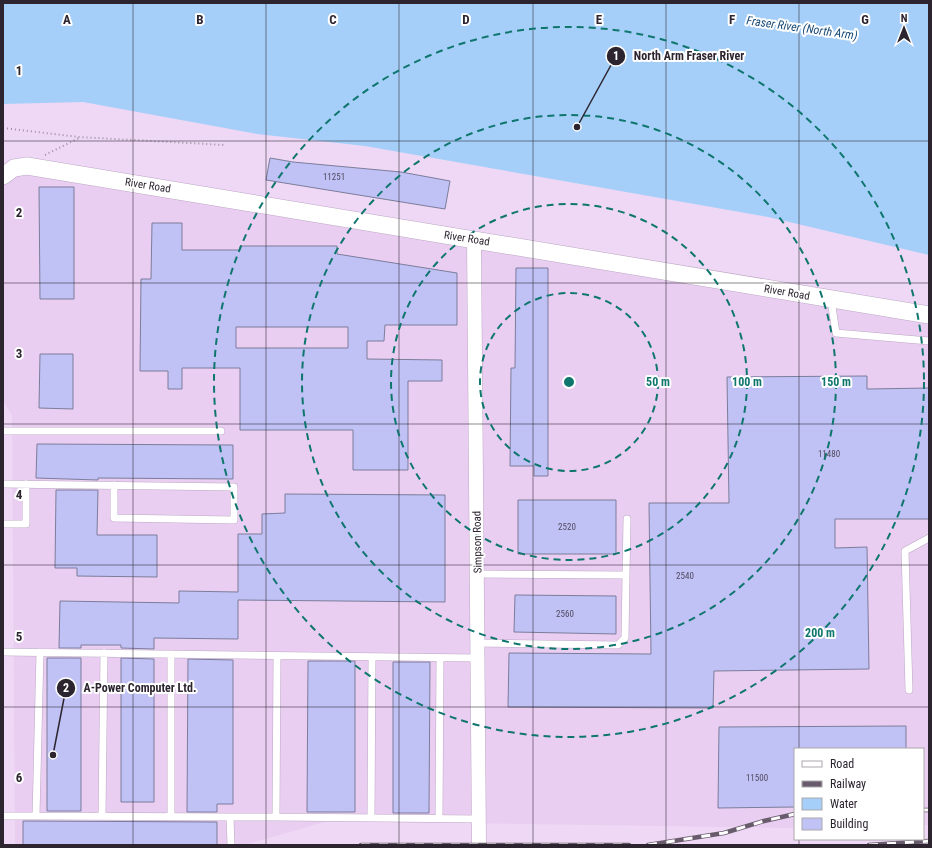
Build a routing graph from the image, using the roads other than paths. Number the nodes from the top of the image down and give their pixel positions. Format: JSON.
{"nodes":[{"id":1,"x":5,"y":174,"type":"edge"},
{"id":2,"x":474,"y":239,"type":"junction"},
{"id":3,"x":831,"y":300,"type":"junction"},
{"id":4,"x":929,"y":315,"type":"edge"},
{"id":5,"x":929,"y":341,"type":"edge"},
{"id":6,"x":3,"y":430,"type":"edge"},
{"id":7,"x":221,"y":431,"type":"dead end"},
{"id":8,"x":3,"y":484,"type":"edge"},
{"id":9,"x":26,"y":484,"type":"junction"},
{"id":10,"x":114,"y":485,"type":"junction"},
{"id":11,"x":627,"y":519,"type":"dead end"},
{"id":12,"x":3,"y":524,"type":"edge"},
{"id":13,"x":929,"y":538,"type":"edge"},
{"id":14,"x":478,"y":574,"type":"junction"},
{"id":15,"x":626,"y":575,"type":"junction"},
{"id":16,"x":478,"y":643,"type":"junction"},
{"id":17,"x":3,"y":652,"type":"edge"},
{"id":18,"x":40,"y":652,"type":"junction"},
{"id":19,"x":104,"y":653,"type":"junction"},
{"id":20,"x":171,"y":654,"type":"junction"},
{"id":21,"x":277,"y":656,"type":"junction"},
{"id":22,"x":372,"y":657,"type":"junction"},
{"id":23,"x":440,"y":658,"type":"junction"},
{"id":24,"x":478,"y":658,"type":"junction"},
{"id":25,"x":909,"y":690,"type":"dead end"},
{"id":26,"x":3,"y":816,"type":"edge"},
{"id":27,"x":36,"y":816,"type":"junction"},
{"id":28,"x":102,"y":816,"type":"junction"},
{"id":29,"x":171,"y":816,"type":"junction"},
{"id":30,"x":230,"y":817,"type":"junction"},
{"id":31,"x":276,"y":818,"type":"junction"},
{"id":32,"x":371,"y":818,"type":"junction"},
{"id":33,"x":439,"y":819,"type":"junction"},
{"id":34,"x":479,"y":819,"type":"junction"},
{"id":35,"x":231,"y":845,"type":"edge"},
{"id":36,"x":479,"y":845,"type":"edge"}],
"edges":[{"from":1,"to":2,"type":"street","name":"River Road"},
{"from":2,"to":3,"type":"street","name":"River Road"},
{"from":2,"to":14,"type":"street","name":"Simpson Road"},
{"from":3,"to":4,"type":"street","name":"River Road"},
{"from":3,"to":5,"type":"lane"},
{"from":6,"to":7,"type":"lane"},
{"from":8,"to":9,"type":"lane"},
{"from":9,"to":10,"type":"lane"},
{"from":9,"to":12,"type":"lane"},
{"from":10,"to":10,"type":"lane"},
{"from":11,"to":15,"type":"lane"},
{"from":13,"to":25,"type":"lane"},
{"from":14,"to":15,"type":"lane"},
{"from":14,"to":16,"type":"street","name":"Simpson Road"},
{"from":15,"to":16,"type":"lane"},
{"from":16,"to":24,"type":"street","name":"Simpson Road"},
{"from":17,"to":18,"type":"lane"},
{"from":18,"to":19,"type":"lane"},
{"from":18,"to":27,"type":"lane"},
{"from":19,"to":20,"type":"lane"},
{"from":19,"to":28,"type":"lane"},
{"from":20,"to":21,"type":"lane"},
{"from":20,"to":29,"type":"lane"},
{"from":21,"to":22,"type":"lane"},
{"from":21,"to":31,"type":"lane"},
{"from":22,"to":23,"type":"lane"},
{"from":22,"to":32,"type":"lane"},
{"from":23,"to":24,"type":"lane"},
{"from":23,"to":33,"type":"lane"},
{"from":24,"to":34,"type":"street","name":"Simpson Road"},
{"from":26,"to":27,"type":"lane"},
{"from":27,"to":28,"type":"lane"},
{"from":28,"to":29,"type":"lane"},
{"from":29,"to":30,"type":"lane"},
{"from":30,"to":31,"type":"lane"},
{"from":30,"to":35,"type":"lane"},
{"from":31,"to":32,"type":"lane"},
{"from":32,"to":33,"type":"lane"},
{"from":33,"to":34,"type":"lane"},
{"from":34,"to":36,"type":"street","name":"Simpson Road"}]}
